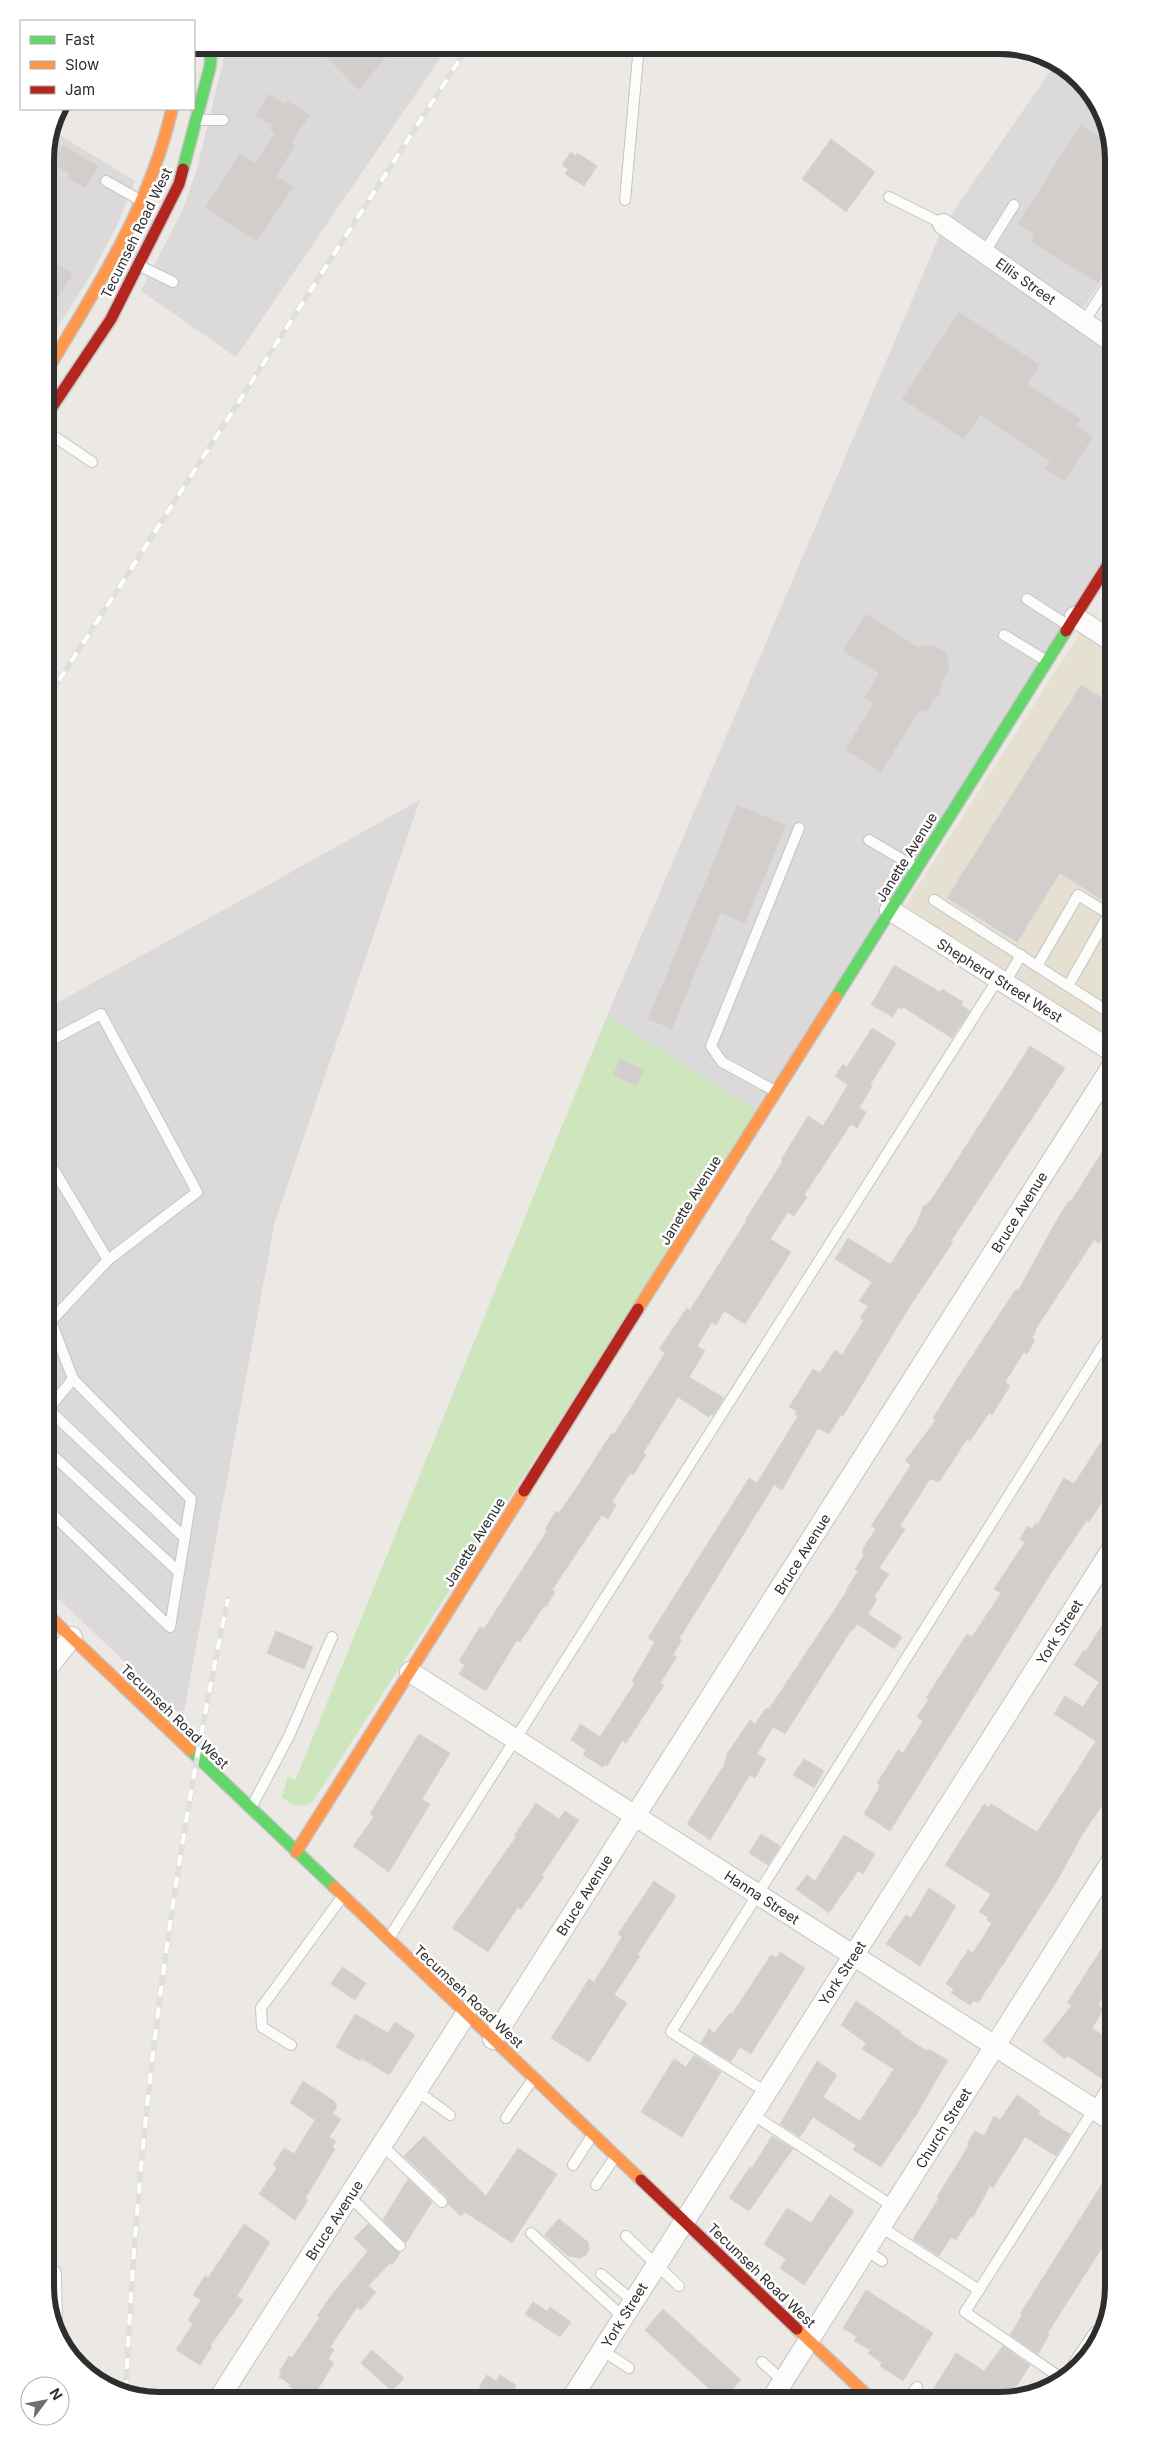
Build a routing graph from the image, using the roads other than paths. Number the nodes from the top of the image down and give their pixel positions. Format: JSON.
{"nodes":[{"id":1,"x":211,"y":54,"type":"edge"},
{"id":2,"x":638,"y":54,"type":"edge"},
{"id":3,"x":172,"y":110,"type":"edge"},
{"id":4,"x":196,"y":120,"type":"junction"},
{"id":5,"x":223,"y":120,"type":"dead end"},
{"id":6,"x":106,"y":181,"type":"dead end"},
{"id":7,"x":889,"y":197,"type":"dead end"},
{"id":8,"x":625,"y":200,"type":"dead end"},
{"id":9,"x":141,"y":201,"type":"junction"},
{"id":10,"x":1014,"y":205,"type":"dead end"},
{"id":11,"x":943,"y":224,"type":"joint"},
{"id":12,"x":984,"y":253,"type":"junction"},
{"id":13,"x":138,"y":265,"type":"junction"},
{"id":14,"x":173,"y":282,"type":"dead end"},
{"id":15,"x":1105,"y":289,"type":"edge"},
{"id":16,"x":1084,"y":322,"type":"junction"},
{"id":17,"x":1105,"y":337,"type":"edge"},
{"id":18,"x":54,"y":351,"type":"edge"},
{"id":19,"x":54,"y":404,"type":"edge"},
{"id":20,"x":54,"y":436,"type":"edge"},
{"id":21,"x":92,"y":462,"type":"dead end"},
{"id":22,"x":1105,"y":569,"type":"edge"},
{"id":23,"x":1027,"y":599,"type":"dead end"},
{"id":24,"x":1072,"y":622,"type":"junction"},
{"id":25,"x":1004,"y":635,"type":"dead end"},
{"id":26,"x":1105,"y":637,"type":"edge"},
{"id":27,"x":1048,"y":661,"type":"junction"},
{"id":28,"x":799,"y":828,"type":"dead end"},
{"id":29,"x":869,"y":840,"type":"dead end"},
{"id":30,"x":917,"y":868,"type":"junction"},
{"id":31,"x":934,"y":900,"type":"dead end"},
{"id":32,"x":890,"y":910,"type":"junction"},
{"id":33,"x":1105,"y":911,"type":"edge"},
{"id":34,"x":1105,"y":920,"type":"edge"},
{"id":35,"x":1021,"y":955,"type":"junction"},
{"id":36,"x":1037,"y":966,"type":"junction"},
{"id":37,"x":1001,"y":981,"type":"junction"},
{"id":38,"x":1068,"y":986,"type":"junction"},
{"id":39,"x":1105,"y":1010,"type":"edge"},
{"id":40,"x":54,"y":1039,"type":"edge"},
{"id":41,"x":1105,"y":1047,"type":"edge"},
{"id":42,"x":1105,"y":1076,"type":"edge"},
{"id":43,"x":776,"y":1091,"type":"junction"},
{"id":44,"x":54,"y":1170,"type":"edge"},
{"id":45,"x":108,"y":1260,"type":"junction"},
{"id":46,"x":54,"y":1319,"type":"edge"},
{"id":47,"x":54,"y":1335,"type":"edge"},
{"id":48,"x":1105,"y":1343,"type":"edge"},
{"id":49,"x":73,"y":1379,"type":"junction"},
{"id":50,"x":54,"y":1403,"type":"edge"},
{"id":51,"x":54,"y":1414,"type":"edge"},
{"id":52,"x":54,"y":1457,"type":"edge"},
{"id":53,"x":54,"y":1516,"type":"edge"},
{"id":54,"x":185,"y":1538,"type":"junction"},
{"id":55,"x":1105,"y":1560,"type":"edge"},
{"id":56,"x":179,"y":1572,"type":"junction"},
{"id":57,"x":54,"y":1621,"type":"edge"},
{"id":58,"x":72,"y":1637,"type":"junction"},
{"id":59,"x":332,"y":1637,"type":"dead end"},
{"id":60,"x":54,"y":1660,"type":"edge"},
{"id":61,"x":410,"y":1672,"type":"junction"},
{"id":62,"x":516,"y":1739,"type":"junction"},
{"id":63,"x":251,"y":1809,"type":"junction"},
{"id":64,"x":635,"y":1816,"type":"junction"},
{"id":65,"x":296,"y":1852,"type":"junction"},
{"id":66,"x":1105,"y":1872,"type":"edge"},
{"id":67,"x":758,"y":1894,"type":"junction"},
{"id":68,"x":342,"y":1897,"type":"junction"},
{"id":69,"x":388,"y":1940,"type":"junction"},
{"id":70,"x":853,"y":1956,"type":"junction"},
{"id":71,"x":466,"y":2014,"type":"junction"},
{"id":72,"x":493,"y":2039,"type":"junction"},
{"id":73,"x":291,"y":2045,"type":"dead end"},
{"id":74,"x":995,"y":2046,"type":"junction"},
{"id":75,"x":534,"y":2078,"type":"junction"},
{"id":76,"x":417,"y":2091,"type":"junction"},
{"id":77,"x":766,"y":2092,"type":"junction"},
{"id":78,"x":1105,"y":2092,"type":"edge"},
{"id":79,"x":1094,"y":2110,"type":"junction"},
{"id":80,"x":752,"y":2114,"type":"junction"},
{"id":81,"x":450,"y":2115,"type":"dead end"},
{"id":82,"x":1105,"y":2117,"type":"edge"},
{"id":83,"x":506,"y":2118,"type":"dead end"},
{"id":84,"x":593,"y":2134,"type":"junction"},
{"id":85,"x":382,"y":2145,"type":"junction"},
{"id":86,"x":616,"y":2156,"type":"junction"},
{"id":87,"x":573,"y":2165,"type":"dead end"},
{"id":88,"x":596,"y":2185,"type":"dead end"},
{"id":89,"x":349,"y":2196,"type":"junction"},
{"id":90,"x":442,"y":2202,"type":"dead end"},
{"id":91,"x":894,"y":2207,"type":"junction"},
{"id":92,"x":684,"y":2221,"type":"junction"},
{"id":93,"x":881,"y":2226,"type":"junction"},
{"id":94,"x":531,"y":2233,"type":"dead end"},
{"id":95,"x":626,"y":2236,"type":"dead end"},
{"id":96,"x":400,"y":2246,"type":"dead end"},
{"id":97,"x":657,"y":2264,"type":"junction"},
{"id":98,"x":601,"y":2274,"type":"dead end"},
{"id":99,"x":679,"y":2286,"type":"dead end"},
{"id":100,"x":979,"y":2290,"type":"junction"},
{"id":101,"x":628,"y":2309,"type":"junction"},
{"id":102,"x":809,"y":2340,"type":"junction"},
{"id":103,"x":602,"y":2350,"type":"junction"},
{"id":104,"x":762,"y":2362,"type":"dead end"},
{"id":105,"x":629,"y":2368,"type":"dead end"},
{"id":106,"x":1057,"y":2375,"type":"edge"},
{"id":107,"x":917,"y":2386,"type":"dead end"},
{"id":108,"x":778,"y":2389,"type":"edge"},
{"id":109,"x":223,"y":2392,"type":"edge"},
{"id":110,"x":576,"y":2392,"type":"edge"},
{"id":111,"x":864,"y":2392,"type":"edge"},
{"id":112,"x":913,"y":2392,"type":"edge"}],
"edges":[{"from":1,"to":4,"type":"main road","name":"Tecumseh Road West"},
{"from":2,"to":8,"type":"lane"},
{"from":3,"to":9,"type":"main road","name":"Tecumseh Road West"},
{"from":4,"to":5,"type":"lane"},
{"from":4,"to":13,"type":"main road","name":"Tecumseh Road West"},
{"from":6,"to":9,"type":"lane"},
{"from":7,"to":11,"type":"lane"},
{"from":9,"to":18,"type":"main road","name":"Tecumseh Road West"},
{"from":10,"to":12,"type":"lane"},
{"from":11,"to":12,"type":"street","name":"Ellis Street"},
{"from":12,"to":16,"type":"street","name":"Ellis Street"},
{"from":13,"to":14,"type":"lane"},
{"from":13,"to":19,"type":"main road","name":"Tecumseh Road West"},
{"from":15,"to":16,"type":"lane"},
{"from":16,"to":17,"type":"street","name":"Ellis Street"},
{"from":20,"to":21,"type":"lane"},
{"from":22,"to":24,"type":"main road","name":"Janette Avenue"},
{"from":23,"to":24,"type":"lane"},
{"from":24,"to":26,"type":"street"},
{"from":24,"to":27,"type":"main road","name":"Janette Avenue"},
{"from":25,"to":27,"type":"lane"},
{"from":27,"to":30,"type":"main road","name":"Janette Avenue"},
{"from":28,"to":43,"type":"lane"},
{"from":29,"to":30,"type":"lane"},
{"from":30,"to":32,"type":"main road","name":"Janette Avenue"},
{"from":31,"to":35,"type":"lane"},
{"from":32,"to":37,"type":"street","name":"Shepherd Street West"},
{"from":32,"to":43,"type":"main road","name":"Janette Avenue"},
{"from":33,"to":36,"type":"lane"},
{"from":34,"to":38,"type":"lane"},
{"from":35,"to":36,"type":"lane"},
{"from":35,"to":37,"type":"lane"},
{"from":36,"to":38,"type":"lane"},
{"from":37,"to":41,"type":"street","name":"Shepherd Street West"},
{"from":37,"to":62,"type":"lane"},
{"from":38,"to":39,"type":"lane"},
{"from":40,"to":45,"type":"lane"},
{"from":42,"to":64,"type":"street","name":"Bruce Avenue"},
{"from":43,"to":61,"type":"main road","name":"Janette Avenue"},
{"from":44,"to":45,"type":"lane"},
{"from":45,"to":46,"type":"lane"},
{"from":47,"to":49,"type":"lane"},
{"from":48,"to":67,"type":"lane"},
{"from":49,"to":50,"type":"lane"},
{"from":49,"to":54,"type":"lane"},
{"from":51,"to":54,"type":"lane"},
{"from":52,"to":56,"type":"lane"},
{"from":53,"to":56,"type":"lane"},
{"from":54,"to":56,"type":"lane"},
{"from":55,"to":70,"type":"street","name":"York Street"},
{"from":57,"to":58,"type":"main road","name":"Tecumseh Road West"},
{"from":58,"to":60,"type":"street"},
{"from":58,"to":63,"type":"main road","name":"Tecumseh Road West"},
{"from":59,"to":63,"type":"lane"},
{"from":61,"to":62,"type":"street","name":"Hanna Street"},
{"from":61,"to":65,"type":"main road","name":"Janette Avenue"},
{"from":62,"to":64,"type":"street","name":"Hanna Street"},
{"from":62,"to":69,"type":"lane"},
{"from":63,"to":65,"type":"main road","name":"Tecumseh Road West"},
{"from":64,"to":67,"type":"street","name":"Hanna Street"},
{"from":64,"to":72,"type":"street","name":"Bruce Avenue"},
{"from":65,"to":68,"type":"main road","name":"Tecumseh Road West"},
{"from":66,"to":74,"type":"street","name":"Church Street"},
{"from":67,"to":70,"type":"street","name":"Hanna Street"},
{"from":67,"to":77,"type":"lane"},
{"from":68,"to":69,"type":"main road","name":"Tecumseh Road West"},
{"from":68,"to":73,"type":"lane"},
{"from":69,"to":71,"type":"main road","name":"Tecumseh Road West"},
{"from":70,"to":74,"type":"street","name":"Hanna Street"},
{"from":70,"to":77,"type":"street","name":"York Street"},
{"from":71,"to":72,"type":"main road","name":"Tecumseh Road West"},
{"from":71,"to":76,"type":"street","name":"Bruce Avenue"},
{"from":72,"to":75,"type":"main road","name":"Tecumseh Road West"},
{"from":74,"to":79,"type":"street","name":"Hanna Street"},
{"from":74,"to":91,"type":"street","name":"Church Street"},
{"from":75,"to":83,"type":"lane"},
{"from":75,"to":84,"type":"main road","name":"Tecumseh Road West"},
{"from":76,"to":81,"type":"lane"},
{"from":76,"to":85,"type":"street","name":"Bruce Avenue"},
{"from":77,"to":80,"type":"street","name":"York Street"},
{"from":78,"to":79,"type":"lane"},
{"from":79,"to":82,"type":"street","name":"Hanna Street"},
{"from":79,"to":100,"type":"lane"},
{"from":80,"to":91,"type":"lane"},
{"from":80,"to":92,"type":"street","name":"York Street"},
{"from":84,"to":86,"type":"main road","name":"Tecumseh Road West"},
{"from":84,"to":87,"type":"lane"},
{"from":85,"to":89,"type":"street","name":"Bruce Avenue"},
{"from":85,"to":90,"type":"lane"},
{"from":86,"to":88,"type":"lane"},
{"from":86,"to":92,"type":"main road","name":"Tecumseh Road West"},
{"from":89,"to":96,"type":"lane"},
{"from":89,"to":109,"type":"street","name":"Bruce Avenue"},
{"from":91,"to":93,"type":"street","name":"Church Street"},
{"from":92,"to":97,"type":"street","name":"York Street"},
{"from":92,"to":102,"type":"main road","name":"Tecumseh Road West"},
{"from":93,"to":100,"type":"lane"},
{"from":93,"to":102,"type":"street","name":"Church Street"},
{"from":94,"to":101,"type":"lane"},
{"from":95,"to":97,"type":"lane"},
{"from":97,"to":99,"type":"lane"},
{"from":97,"to":101,"type":"street","name":"York Street"},
{"from":98,"to":101,"type":"lane"},
{"from":100,"to":106,"type":"lane"},
{"from":101,"to":103,"type":"street","name":"York Street"},
{"from":102,"to":108,"type":"street","name":"Church Street"},
{"from":102,"to":111,"type":"main road","name":"Tecumseh Road West"},
{"from":103,"to":105,"type":"lane"},
{"from":103,"to":110,"type":"street","name":"York Street"},
{"from":104,"to":108,"type":"lane"},
{"from":107,"to":112,"type":"lane"}]}
